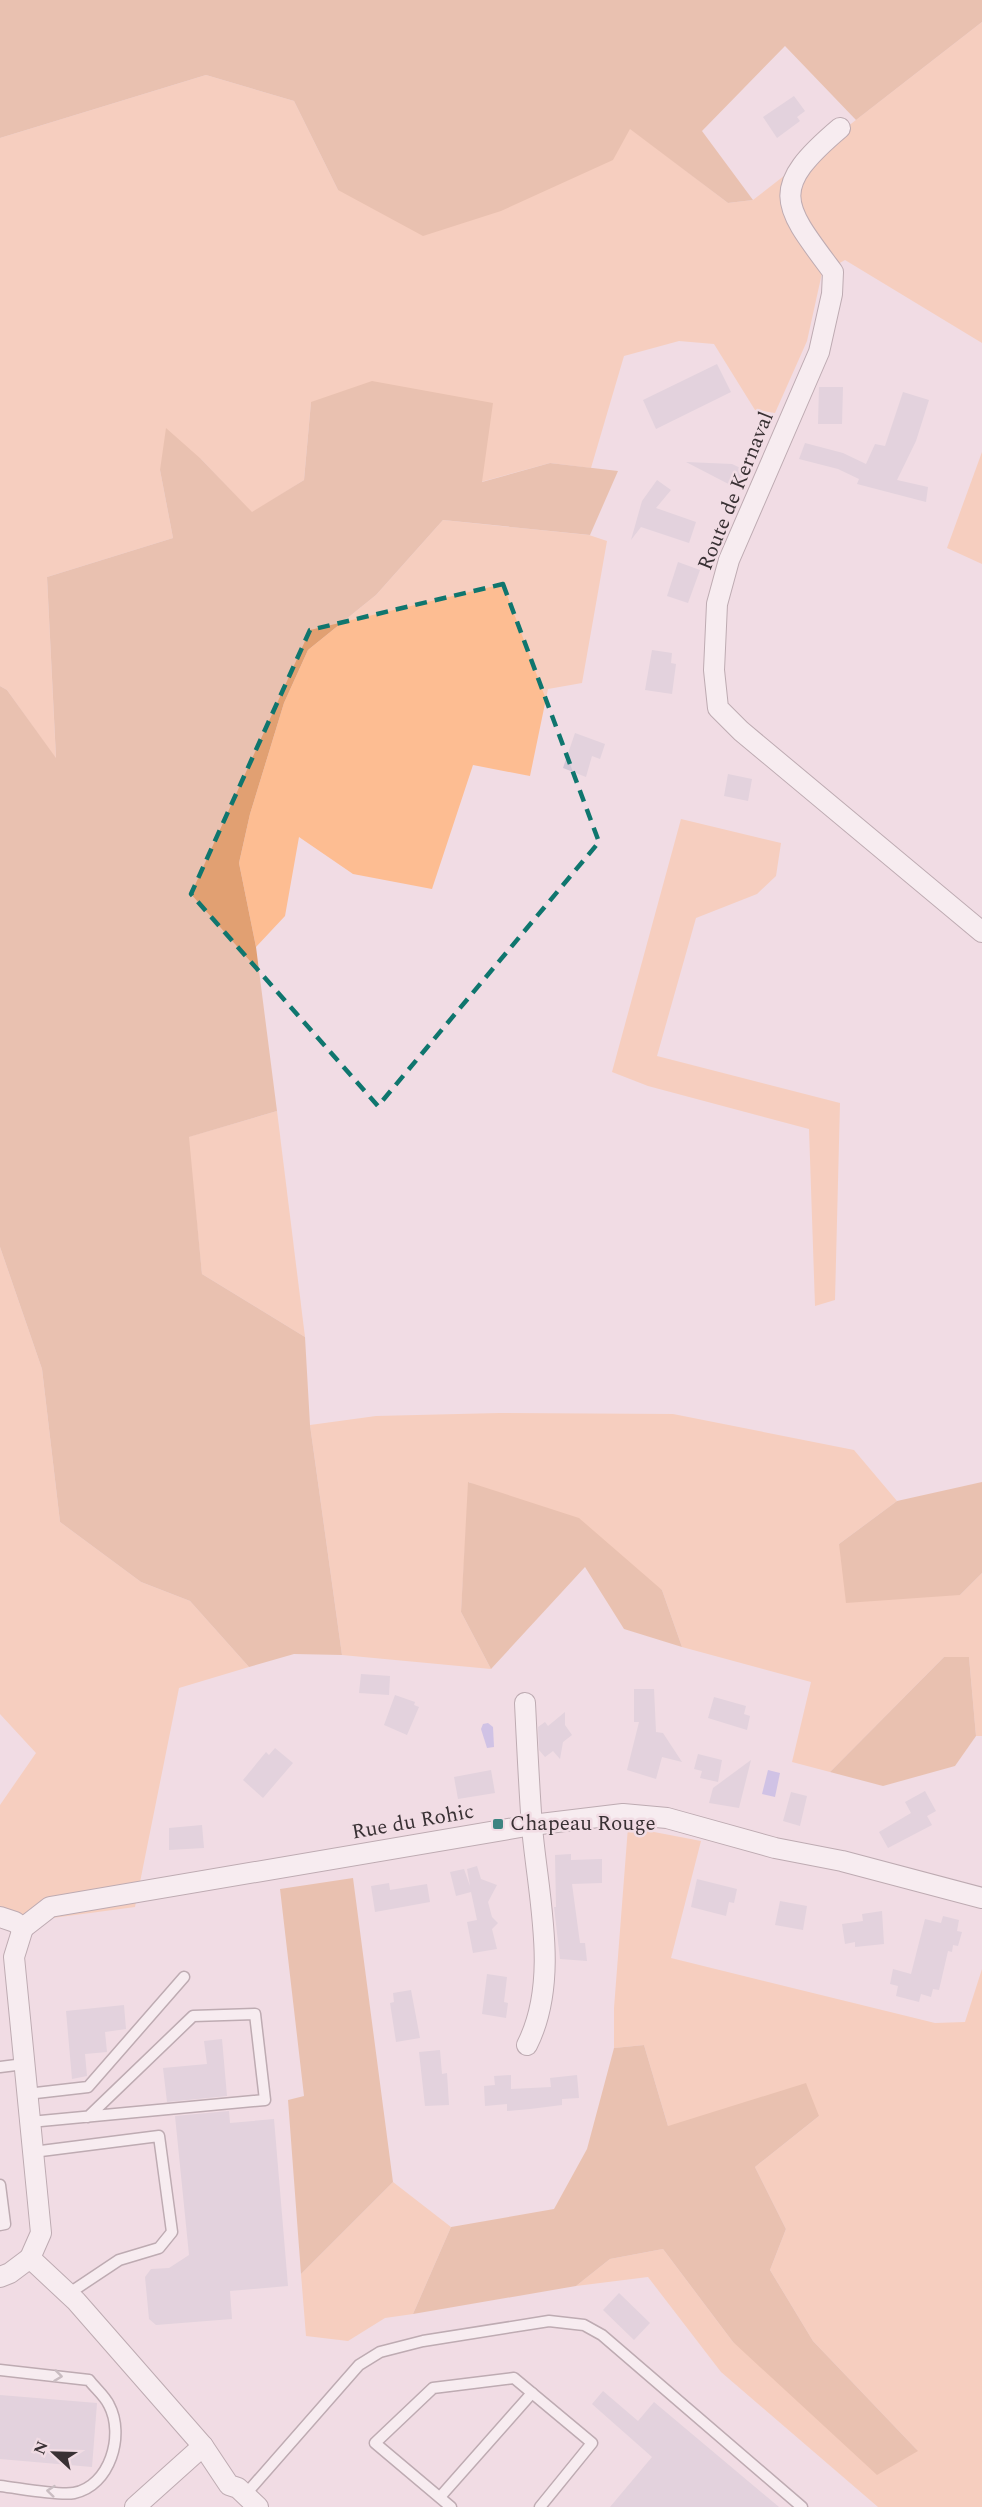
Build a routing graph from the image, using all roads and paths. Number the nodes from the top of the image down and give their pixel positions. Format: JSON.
{"nodes":[{"id":1,"x":840,"y":128,"type":"dead end"},
{"id":2,"x":982,"y":932,"type":"edge"},
{"id":3,"x":525,"y":1703,"type":"dead end"},
{"id":4,"x":532,"y":1825,"type":"junction"},
{"id":5,"x":982,"y":1898,"type":"edge"},
{"id":6,"x":0,"y":1917,"type":"edge"},
{"id":7,"x":22,"y":1928,"type":"junction"},
{"id":8,"x":184,"y":1977,"type":"dead end"},
{"id":9,"x":527,"y":2045,"type":"dead end"},
{"id":10,"x":24,"y":2064,"type":"junction"},
{"id":11,"x":0,"y":2067,"type":"edge"},
{"id":12,"x":27,"y":2094,"type":"junction"},
{"id":13,"x":88,"y":2117,"type":"junction"},
{"id":14,"x":30,"y":2122,"type":"junction"},
{"id":15,"x":33,"y":2152,"type":"junction"},
{"id":16,"x":0,"y":2185,"type":"edge"},
{"id":17,"x":0,"y":2225,"type":"edge"},
{"id":18,"x":30,"y":2258,"type":"junction"},
{"id":19,"x":0,"y":2277,"type":"edge"},
{"id":20,"x":68,"y":2294,"type":"junction"},
{"id":21,"x":0,"y":2365,"type":"edge"},
{"id":22,"x":0,"y":2370,"type":"edge"},
{"id":23,"x":532,"y":2393,"type":"junction"},
{"id":24,"x":202,"y":2446,"type":"junction"},
{"id":25,"x":0,"y":2486,"type":"edge"},
{"id":26,"x":440,"y":2497,"type":"junction"},
{"id":27,"x":241,"y":2498,"type":"edge"},
{"id":28,"x":135,"y":2507,"type":"edge"},
{"id":29,"x":451,"y":2507,"type":"edge"},
{"id":30,"x":540,"y":2507,"type":"edge"},
{"id":31,"x":802,"y":2507,"type":"edge"}],
"edges":[{"from":1,"to":2,"type":"street","name":"Route de Kernaval"},
{"from":3,"to":4,"type":"street"},
{"from":4,"to":5,"type":"street","name":"Rue du Rohic"},
{"from":4,"to":7,"type":"street","name":"Rue du Rohic"},
{"from":4,"to":9,"type":"street"},
{"from":6,"to":7,"type":"street"},
{"from":7,"to":10,"type":"street"},
{"from":8,"to":12,"type":"lane"},
{"from":10,"to":11,"type":"lane"},
{"from":10,"to":12,"type":"street"},
{"from":12,"to":14,"type":"street"},
{"from":13,"to":13,"type":"lane"},
{"from":13,"to":14,"type":"lane"},
{"from":14,"to":15,"type":"street"},
{"from":15,"to":18,"type":"street"},
{"from":15,"to":20,"type":"lane"},
{"from":16,"to":17,"type":"lane"},
{"from":18,"to":19,"type":"street"},
{"from":18,"to":20,"type":"street"},
{"from":20,"to":24,"type":"street"},
{"from":21,"to":22,"type":"lane"},
{"from":22,"to":25,"type":"lane","one_way":true},
{"from":23,"to":26,"type":"lane"},
{"from":23,"to":26,"type":"lane"},
{"from":23,"to":30,"type":"lane"},
{"from":24,"to":27,"type":"street"},
{"from":24,"to":28,"type":"street"},
{"from":26,"to":29,"type":"lane"},
{"from":27,"to":31,"type":"lane"}]}
